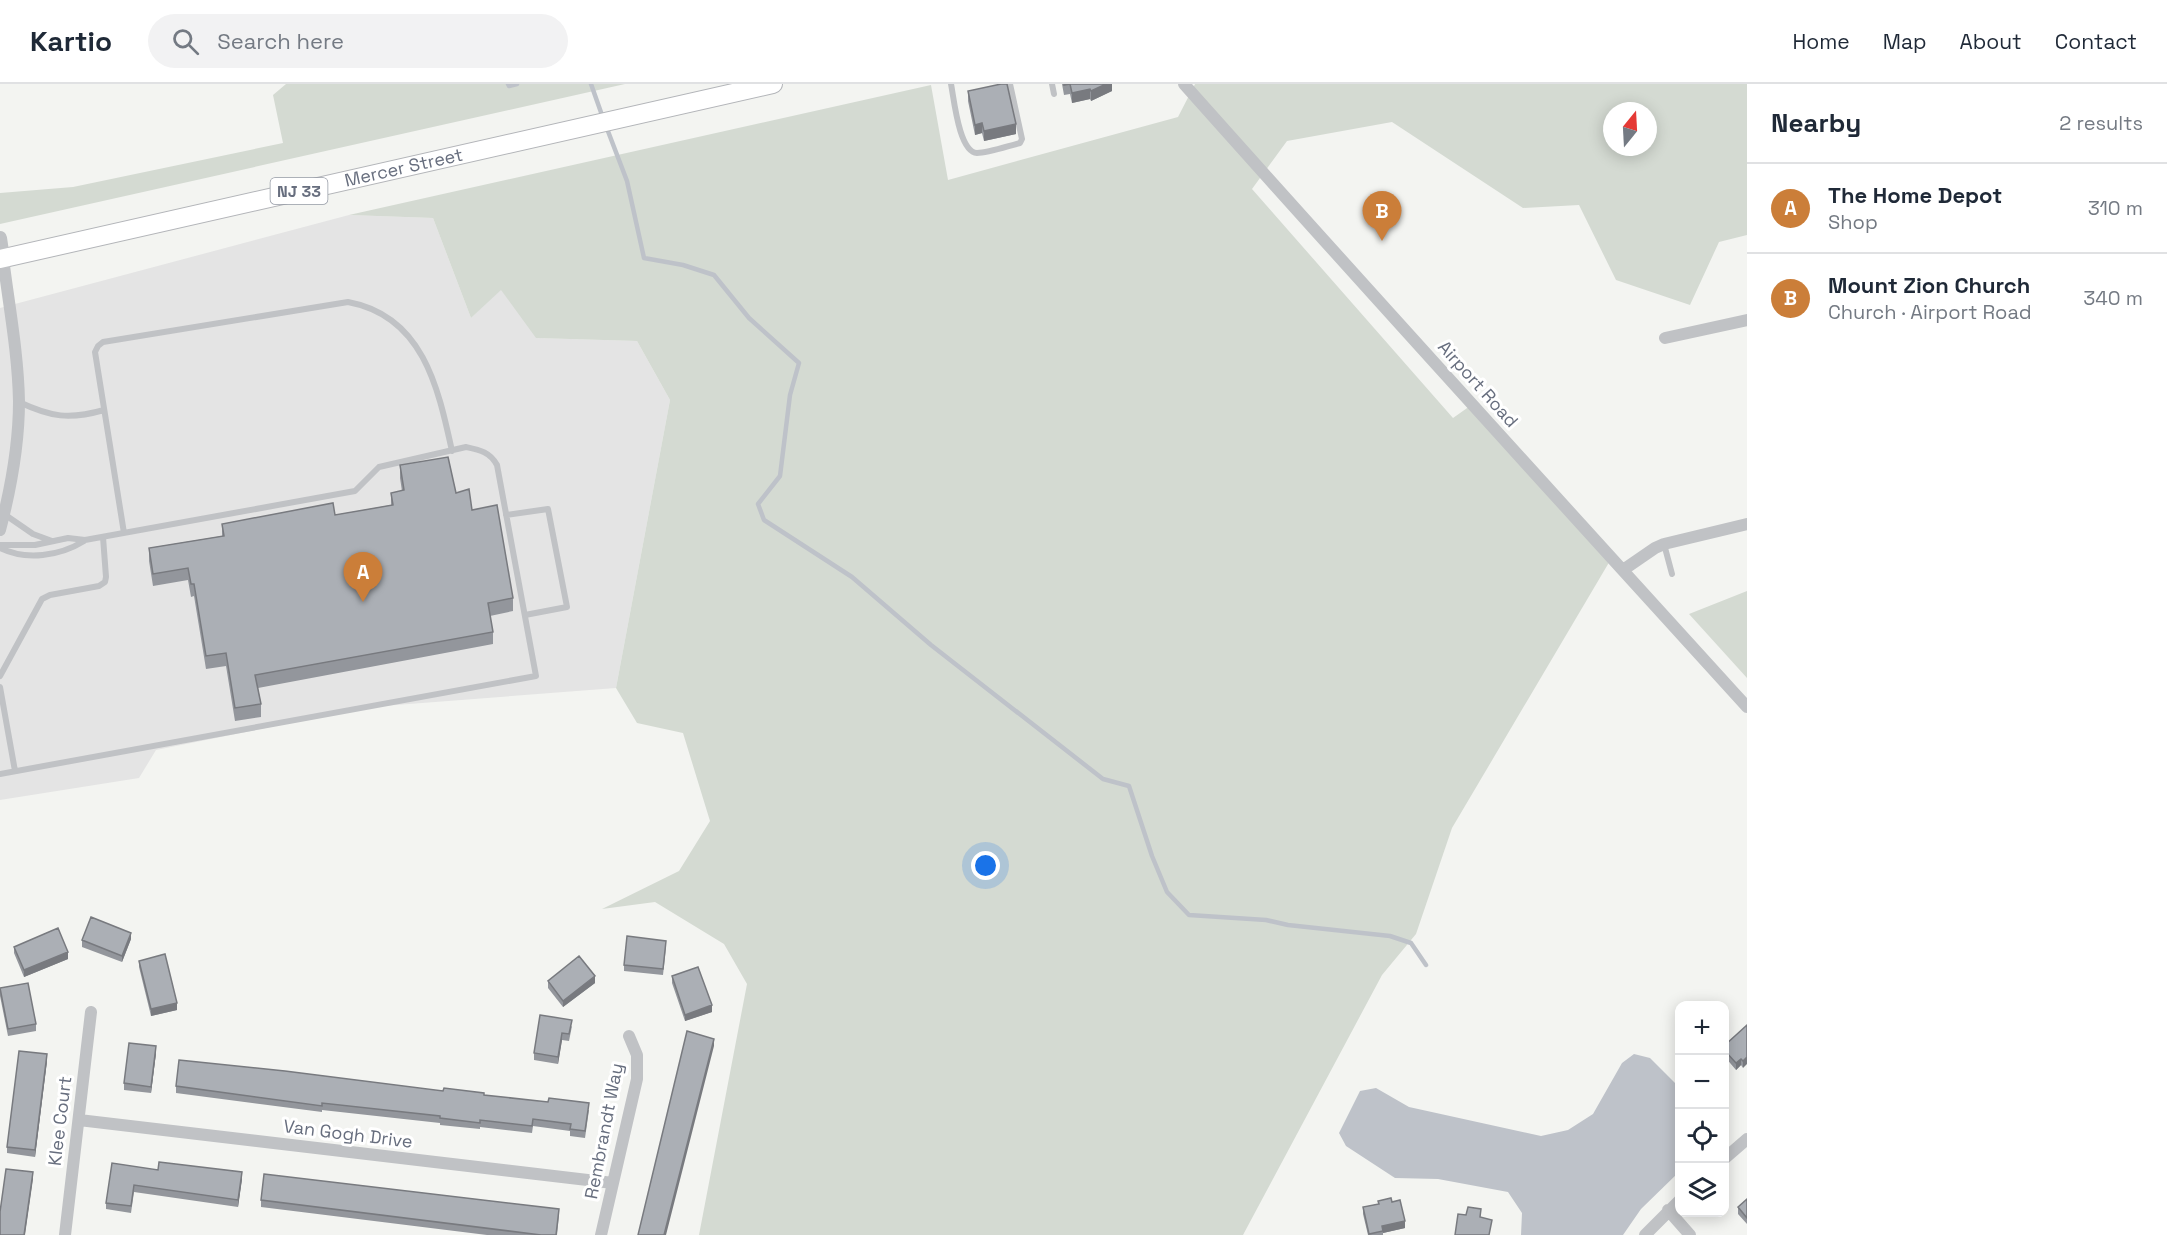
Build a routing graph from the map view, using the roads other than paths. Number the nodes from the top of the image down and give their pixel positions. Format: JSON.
{"nodes":[{"id":1,"x":773,"y":84,"type":"edge"},
{"id":2,"x":951,"y":84,"type":"edge"},
{"id":3,"x":1011,"y":84,"type":"edge"},
{"id":4,"x":1052,"y":84,"type":"edge"},
{"id":5,"x":1184,"y":84,"type":"edge"},
{"id":6,"x":1054,"y":94,"type":"dead end"},
{"id":7,"x":0,"y":238,"type":"edge"},
{"id":8,"x":2,"y":259,"type":"edge"},
{"id":9,"x":1747,"y":320,"type":"edge"},
{"id":10,"x":1665,"y":338,"type":"dead end"},
{"id":11,"x":19,"y":402,"type":"junction"},
{"id":12,"x":104,"y":410,"type":"junction"},
{"id":13,"x":452,"y":450,"type":"junction"},
{"id":14,"x":4,"y":514,"type":"junction"},
{"id":15,"x":506,"y":515,"type":"junction"},
{"id":16,"x":1747,"y":524,"type":"edge"},
{"id":17,"x":0,"y":530,"type":"edge"},
{"id":18,"x":124,"y":533,"type":"junction"},
{"id":19,"x":103,"y":537,"type":"junction"},
{"id":20,"x":85,"y":540,"type":"junction"},
{"id":21,"x":52,"y":542,"type":"junction"},
{"id":22,"x":1664,"y":544,"type":"junction"},
{"id":23,"x":0,"y":546,"type":"edge"},
{"id":24,"x":1623,"y":570,"type":"junction"},
{"id":25,"x":1672,"y":574,"type":"dead end"},
{"id":26,"x":525,"y":615,"type":"junction"},
{"id":27,"x":0,"y":676,"type":"edge"},
{"id":28,"x":0,"y":687,"type":"edge"},
{"id":29,"x":1747,"y":707,"type":"edge"},
{"id":30,"x":15,"y":771,"type":"junction"},
{"id":31,"x":0,"y":774,"type":"edge"},
{"id":32,"x":91,"y":1012,"type":"dead end"},
{"id":33,"x":629,"y":1036,"type":"dead end"},
{"id":34,"x":79,"y":1120,"type":"junction"},
{"id":35,"x":1747,"y":1139,"type":"edge"},
{"id":36,"x":1729,"y":1155,"type":"edge"},
{"id":37,"x":613,"y":1183,"type":"junction"},
{"id":38,"x":1675,"y":1204,"type":"edge"},
{"id":39,"x":1668,"y":1210,"type":"junction"},
{"id":40,"x":65,"y":1235,"type":"edge"},
{"id":41,"x":601,"y":1235,"type":"edge"},
{"id":42,"x":1645,"y":1235,"type":"edge"},
{"id":43,"x":1690,"y":1235,"type":"edge"}],
"edges":[{"from":1,"to":8,"type":"main road","name":"Mercer Street","number":"NJ 33"},
{"from":2,"to":3,"type":"lane"},
{"from":4,"to":6,"type":"lane"},
{"from":5,"to":24,"type":"street","name":"Airport Road"},
{"from":7,"to":8,"type":"street"},
{"from":8,"to":11,"type":"street"},
{"from":9,"to":10,"type":"street"},
{"from":11,"to":12,"type":"lane"},
{"from":11,"to":14,"type":"street"},
{"from":12,"to":13,"type":"lane"},
{"from":12,"to":18,"type":"lane"},
{"from":13,"to":15,"type":"lane"},
{"from":13,"to":18,"type":"lane"},
{"from":14,"to":17,"type":"street"},
{"from":14,"to":21,"type":"lane"},
{"from":15,"to":26,"type":"lane"},
{"from":15,"to":26,"type":"lane"},
{"from":16,"to":22,"type":"street"},
{"from":18,"to":19,"type":"lane"},
{"from":19,"to":20,"type":"lane"},
{"from":19,"to":27,"type":"lane"},
{"from":20,"to":21,"type":"lane"},
{"from":20,"to":23,"type":"lane"},
{"from":21,"to":23,"type":"lane"},
{"from":22,"to":24,"type":"street"},
{"from":22,"to":25,"type":"lane"},
{"from":24,"to":29,"type":"street","name":"Airport Road"},
{"from":26,"to":30,"type":"lane"},
{"from":28,"to":30,"type":"lane"},
{"from":30,"to":31,"type":"lane"},
{"from":32,"to":34,"type":"street","name":"Klee Court"},
{"from":33,"to":37,"type":"street","name":"Rembrandt Way"},
{"from":34,"to":37,"type":"street","name":"Van Gogh Drive"},
{"from":34,"to":40,"type":"street","name":"Klee Court"},
{"from":35,"to":36,"type":"street"},
{"from":37,"to":41,"type":"street","name":"Rembrandt Way"},
{"from":38,"to":39,"type":"street"},
{"from":39,"to":42,"type":"street"},
{"from":39,"to":43,"type":"street"}]}
